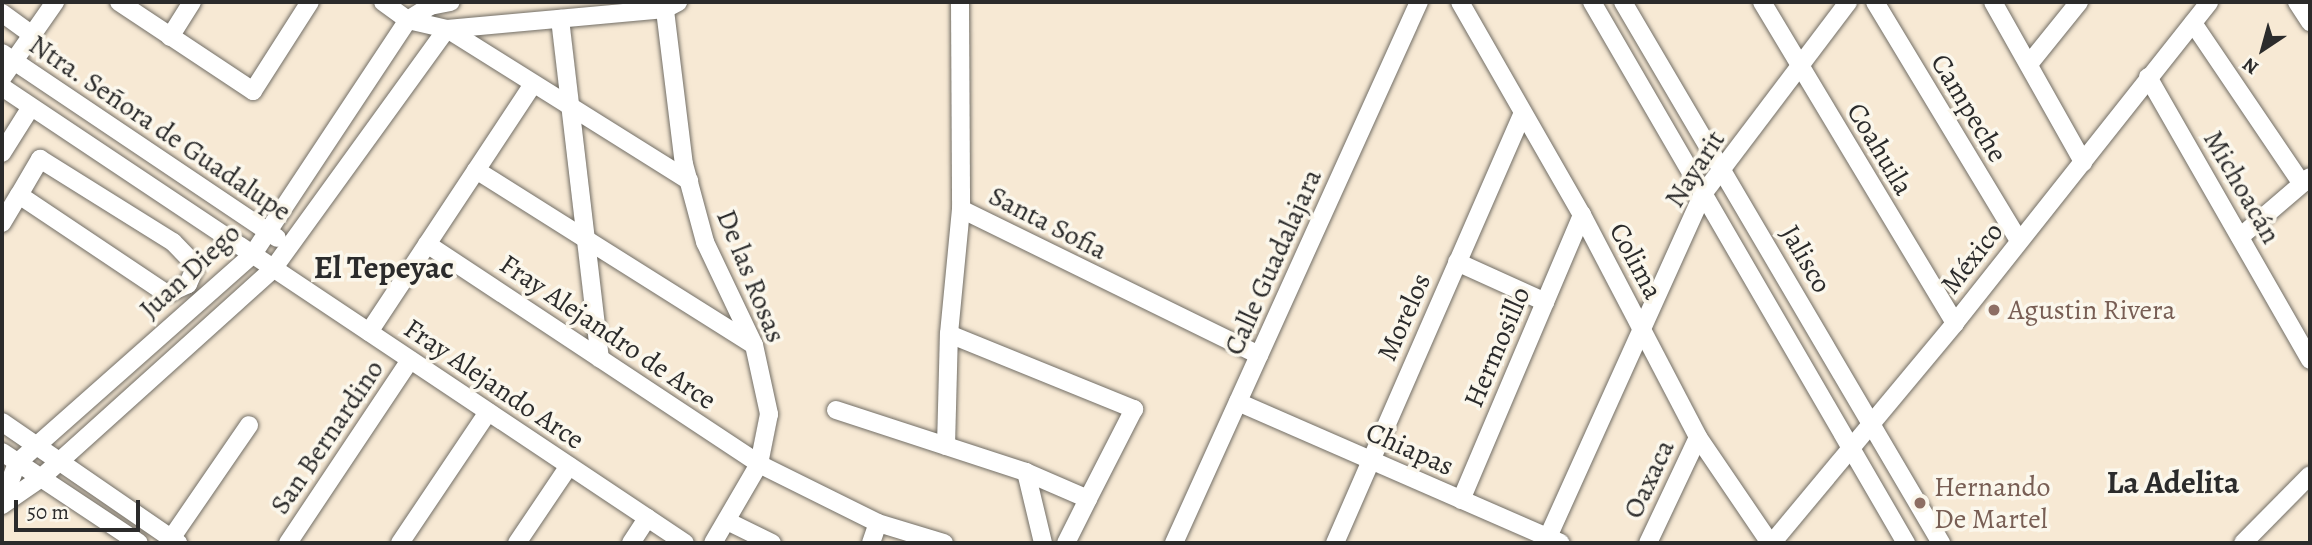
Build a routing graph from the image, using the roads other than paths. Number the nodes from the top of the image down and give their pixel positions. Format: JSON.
{"nodes":[{"id":1,"x":55,"y":2,"type":"edge"},
{"id":2,"x":120,"y":2,"type":"edge"},
{"id":3,"x":192,"y":2,"type":"edge"},
{"id":4,"x":310,"y":2,"type":"edge"},
{"id":5,"x":383,"y":2,"type":"edge"},
{"id":6,"x":446,"y":2,"type":"edge"},
{"id":7,"x":960,"y":2,"type":"edge"},
{"id":8,"x":1419,"y":2,"type":"edge"},
{"id":9,"x":1460,"y":2,"type":"edge"},
{"id":10,"x":1592,"y":2,"type":"edge"},
{"id":11,"x":1623,"y":2,"type":"edge"},
{"id":12,"x":1762,"y":2,"type":"edge"},
{"id":13,"x":1848,"y":2,"type":"edge"},
{"id":14,"x":1875,"y":2,"type":"edge"},
{"id":15,"x":1993,"y":2,"type":"edge"},
{"id":16,"x":2080,"y":2,"type":"edge"},
{"id":17,"x":2209,"y":2,"type":"edge"},
{"id":18,"x":2297,"y":2,"type":"edge"},
{"id":19,"x":669,"y":4,"type":"edge"},
{"id":20,"x":2,"y":13,"type":"edge"},
{"id":21,"x":561,"y":19,"type":"junction"},
{"id":22,"x":408,"y":20,"type":"junction"},
{"id":23,"x":2310,"y":22,"type":"edge"},
{"id":24,"x":2193,"y":23,"type":"junction"},
{"id":25,"x":447,"y":29,"type":"junction"},
{"id":26,"x":32,"y":35,"type":"junction"},
{"id":27,"x":170,"y":37,"type":"junction"},
{"id":28,"x":7,"y":57,"type":"edge"},
{"id":29,"x":2029,"y":64,"type":"junction"},
{"id":30,"x":1799,"y":66,"type":"junction"},
{"id":31,"x":2148,"y":77,"type":"junction"},
{"id":32,"x":2,"y":78,"type":"edge"},
{"id":33,"x":533,"y":84,"type":"junction"},
{"id":34,"x":2,"y":87,"type":"edge"},
{"id":35,"x":31,"y":107,"type":"junction"},
{"id":36,"x":571,"y":107,"type":"junction"},
{"id":37,"x":1523,"y":113,"type":"junction"},
{"id":38,"x":2,"y":153,"type":"edge"},
{"id":39,"x":2083,"y":162,"type":"junction"},
{"id":40,"x":1724,"y":168,"type":"junction"},
{"id":41,"x":476,"y":170,"type":"junction"},
{"id":42,"x":2306,"y":180,"type":"edge"},
{"id":43,"x":689,"y":181,"type":"junction"},
{"id":44,"x":1703,"y":194,"type":"junction"},
{"id":45,"x":19,"y":195,"type":"junction"},
{"id":46,"x":961,"y":208,"type":"junction"},
{"id":47,"x":1582,"y":215,"type":"junction"},
{"id":48,"x":2,"y":223,"type":"edge"},
{"id":49,"x":268,"y":232,"type":"junction"},
{"id":50,"x":2240,"y":237,"type":"junction"},
{"id":51,"x":586,"y":241,"type":"junction"},
{"id":52,"x":2019,"y":241,"type":"junction"},
{"id":53,"x":427,"y":244,"type":"junction"},
{"id":54,"x":289,"y":246,"type":"junction"},
{"id":55,"x":253,"y":254,"type":"junction"},
{"id":56,"x":1457,"y":262,"type":"junction"},
{"id":57,"x":273,"y":269,"type":"junction"},
{"id":58,"x":1545,"y":302,"type":"junction"},
{"id":59,"x":1955,"y":323,"type":"junction"},
{"id":60,"x":1642,"y":328,"type":"junction"},
{"id":61,"x":369,"y":332,"type":"junction"},
{"id":62,"x":949,"y":334,"type":"junction"},
{"id":63,"x":754,"y":345,"type":"junction"},
{"id":64,"x":1259,"y":355,"type":"junction"},
{"id":65,"x":600,"y":359,"type":"junction"},
{"id":66,"x":410,"y":360,"type":"junction"},
{"id":67,"x":2310,"y":360,"type":"edge"},
{"id":68,"x":1238,"y":402,"type":"junction"},
{"id":69,"x":836,"y":410,"type":"dead end"},
{"id":70,"x":488,"y":412,"type":"junction"},
{"id":71,"x":2,"y":422,"type":"edge"},
{"id":72,"x":1871,"y":424,"type":"junction"},
{"id":73,"x":249,"y":425,"type":"dead end"},
{"id":74,"x":1698,"y":437,"type":"junction"},
{"id":75,"x":37,"y":445,"type":"junction"},
{"id":76,"x":946,"y":446,"type":"junction"},
{"id":77,"x":1850,"y":448,"type":"junction"},
{"id":78,"x":2,"y":452,"type":"edge"},
{"id":79,"x":1370,"y":460,"type":"junction"},
{"id":80,"x":61,"y":461,"type":"junction"},
{"id":81,"x":18,"y":463,"type":"junction"},
{"id":82,"x":759,"y":464,"type":"junction"},
{"id":83,"x":569,"y":466,"type":"junction"},
{"id":84,"x":1026,"y":472,"type":"junction"},
{"id":85,"x":2310,"y":475,"type":"edge"},
{"id":86,"x":41,"y":478,"type":"junction"},
{"id":87,"x":1088,"y":499,"type":"junction"},
{"id":88,"x":1461,"y":500,"type":"junction"},
{"id":89,"x":2,"y":504,"type":"edge"},
{"id":90,"x":647,"y":519,"type":"junction"},
{"id":91,"x":727,"y":521,"type":"junction"},
{"id":92,"x":878,"y":523,"type":"junction"},
{"id":93,"x":1554,"y":540,"type":"edge"},
{"id":94,"x":172,"y":542,"type":"edge"},
{"id":95,"x":139,"y":543,"type":"edge"},
{"id":96,"x":288,"y":543,"type":"edge"},
{"id":97,"x":400,"y":543,"type":"edge"},
{"id":98,"x":517,"y":543,"type":"edge"},
{"id":99,"x":631,"y":543,"type":"edge"},
{"id":100,"x":685,"y":543,"type":"edge"},
{"id":101,"x":713,"y":543,"type":"edge"},
{"id":102,"x":772,"y":543,"type":"edge"},
{"id":103,"x":871,"y":543,"type":"edge"},
{"id":104,"x":944,"y":543,"type":"edge"},
{"id":105,"x":1043,"y":543,"type":"edge"},
{"id":106,"x":1066,"y":543,"type":"edge"},
{"id":107,"x":1174,"y":543,"type":"edge"},
{"id":108,"x":1335,"y":543,"type":"edge"},
{"id":109,"x":1648,"y":543,"type":"edge"},
{"id":110,"x":1771,"y":543,"type":"edge"},
{"id":111,"x":1906,"y":543,"type":"edge"},
{"id":112,"x":1941,"y":543,"type":"edge"},
{"id":113,"x":2243,"y":543,"type":"edge"}],
"edges":[{"from":1,"to":26,"type":"street"},
{"from":2,"to":27,"type":"street"},
{"from":3,"to":27,"type":"street"},
{"from":4,"to":27,"type":"street"},
{"from":5,"to":22,"type":"street"},
{"from":6,"to":22,"type":"street"},
{"from":6,"to":25,"type":"street"},
{"from":7,"to":46,"type":"street","name":"Santa Sofia"},
{"from":8,"to":64,"type":"street","name":"Calle Guadalajara"},
{"from":9,"to":37,"type":"street","name":"Colima"},
{"from":10,"to":44,"type":"street","name":"Jalisco"},
{"from":11,"to":40,"type":"street","name":"Jalisco"},
{"from":12,"to":30,"type":"street","name":"Coahuila"},
{"from":13,"to":30,"type":"street","name":"Nayarit"},
{"from":14,"to":52,"type":"street","name":"Campeche"},
{"from":15,"to":29,"type":"street"},
{"from":16,"to":29,"type":"street"},
{"from":17,"to":24,"type":"street","name":"México"},
{"from":18,"to":23,"type":"street"},
{"from":19,"to":21,"type":"street"},
{"from":19,"to":43,"type":"street","name":"De las Rosas"},
{"from":20,"to":26,"type":"street"},
{"from":21,"to":25,"type":"street"},
{"from":21,"to":36,"type":"street"},
{"from":22,"to":25,"type":"street"},
{"from":22,"to":49,"type":"street","name":"Juan Diego"},
{"from":24,"to":31,"type":"street","name":"México"},
{"from":24,"to":42,"type":"street"},
{"from":25,"to":33,"type":"street"},
{"from":25,"to":54,"type":"street","name":"Juan Diego"},
{"from":26,"to":28,"type":"street"},
{"from":28,"to":32,"type":"street"},
{"from":28,"to":49,"type":"street","name":"Ntra. Señora de Guadalupe"},
{"from":29,"to":39,"type":"street"},
{"from":30,"to":40,"type":"street","name":"Nayarit"},
{"from":30,"to":59,"type":"street","name":"Coahuila"},
{"from":31,"to":39,"type":"street","name":"México"},
{"from":31,"to":50,"type":"street","name":"Michoacán"},
{"from":33,"to":36,"type":"street"},
{"from":33,"to":41,"type":"street"},
{"from":34,"to":35,"type":"street","name":"Ntra. Señora de Guadalupe"},
{"from":35,"to":38,"type":"street"},
{"from":35,"to":55,"type":"street","name":"Ntra. Señora de Guadalupe"},
{"from":36,"to":43,"type":"street"},
{"from":36,"to":51,"type":"street"},
{"from":37,"to":47,"type":"street","name":"Colima"},
{"from":37,"to":56,"type":"street","name":"Morelos"},
{"from":39,"to":52,"type":"street","name":"México"},
{"from":40,"to":44,"type":"street","name":"Nayarit"},
{"from":40,"to":72,"type":"street","name":"Jalisco"},
{"from":41,"to":51,"type":"street"},
{"from":41,"to":53,"type":"street"},
{"from":42,"to":50,"type":"street"},
{"from":43,"to":63,"type":"street","name":"De las Rosas"},
{"from":44,"to":60,"type":"street","name":"Nayarit"},
{"from":44,"to":77,"type":"street","name":"Jalisco"},
{"from":45,"to":45,"type":"street"},
{"from":45,"to":48,"type":"street"},
{"from":46,"to":62,"type":"street"},
{"from":46,"to":64,"type":"street","name":"Santa Sofia"},
{"from":47,"to":58,"type":"street","name":"Hermosillo"},
{"from":47,"to":60,"type":"street","name":"Colima"},
{"from":49,"to":54,"type":"street","name":"Ntra. Señora de Guadalupe"},
{"from":49,"to":55,"type":"street","name":"Juan Diego"},
{"from":50,"to":67,"type":"street","name":"Michoacán"},
{"from":51,"to":63,"type":"street"},
{"from":51,"to":65,"type":"street"},
{"from":52,"to":59,"type":"street","name":"México"},
{"from":53,"to":61,"type":"street"},
{"from":53,"to":65,"type":"street","name":"Fray Alejandro de Arce"},
{"from":54,"to":57,"type":"street","name":"Juan Diego"},
{"from":55,"to":57,"type":"street","name":"Ntra. Señora de Guadalupe"},
{"from":55,"to":75,"type":"street","name":"Juan Diego"},
{"from":56,"to":58,"type":"street"},
{"from":56,"to":79,"type":"street","name":"Morelos"},
{"from":57,"to":61,"type":"street","name":"Fray Alejando Arce"},
{"from":57,"to":80,"type":"street","name":"Juan Diego"},
{"from":58,"to":88,"type":"street","name":"Hermosillo"},
{"from":59,"to":72,"type":"street","name":"México"},
{"from":60,"to":74,"type":"street","name":"Colima"},
{"from":60,"to":93,"type":"street","name":"Nayarit"},
{"from":61,"to":66,"type":"street","name":"Fray Alejando Arce"},
{"from":62,"to":76,"type":"street"},
{"from":62,"to":87,"type":"street"},
{"from":63,"to":82,"type":"street","name":"De las Rosas"},
{"from":64,"to":68,"type":"street","name":"Calle Guadalajara"},
{"from":65,"to":82,"type":"street","name":"Fray Alejandro de Arce"},
{"from":66,"to":70,"type":"street","name":"Fray Alejando Arce"},
{"from":66,"to":96,"type":"street","name":"San Bernardino"},
{"from":68,"to":79,"type":"street","name":"Chiapas"},
{"from":68,"to":107,"type":"street","name":"Calle Guadalajara"},
{"from":69,"to":76,"type":"street"},
{"from":70,"to":83,"type":"street","name":"Fray Alejando Arce"},
{"from":70,"to":97,"type":"street"},
{"from":71,"to":75,"type":"street"},
{"from":72,"to":77,"type":"street","name":"México"},
{"from":72,"to":112,"type":"street","name":"Jalisco"},
{"from":73,"to":94,"type":"street"},
{"from":74,"to":109,"type":"street","name":"Oaxaca"},
{"from":74,"to":110,"type":"street","name":"Colima"},
{"from":75,"to":80,"type":"street"},
{"from":75,"to":81,"type":"street","name":"Juan Diego"},
{"from":76,"to":84,"type":"street"},
{"from":77,"to":110,"type":"street","name":"México"},
{"from":77,"to":111,"type":"street","name":"Jalisco"},
{"from":78,"to":81,"type":"street"},
{"from":79,"to":88,"type":"street","name":"Chiapas"},
{"from":79,"to":108,"type":"street","name":"Morelos"},
{"from":80,"to":86,"type":"street","name":"Juan Diego"},
{"from":80,"to":94,"type":"street"},
{"from":81,"to":86,"type":"street"},
{"from":81,"to":89,"type":"street","name":"Juan Diego"},
{"from":82,"to":91,"type":"street","name":"De las Rosas"},
{"from":82,"to":92,"type":"street","name":"Fray Alejandro de Arce"},
{"from":83,"to":90,"type":"street","name":"Fray Alejando Arce"},
{"from":83,"to":98,"type":"street"},
{"from":84,"to":87,"type":"street"},
{"from":84,"to":105,"type":"street"},
{"from":85,"to":113,"type":"street"},
{"from":86,"to":89,"type":"street","name":"Juan Diego"},
{"from":86,"to":95,"type":"street"},
{"from":87,"to":106,"type":"street"},
{"from":88,"to":93,"type":"street","name":"Chiapas"},
{"from":90,"to":99,"type":"street"},
{"from":90,"to":100,"type":"street","name":"Fray Alejando Arce"},
{"from":91,"to":101,"type":"street","name":"De las Rosas"},
{"from":91,"to":102,"type":"street"},
{"from":92,"to":103,"type":"street"},
{"from":92,"to":104,"type":"street"}]}
